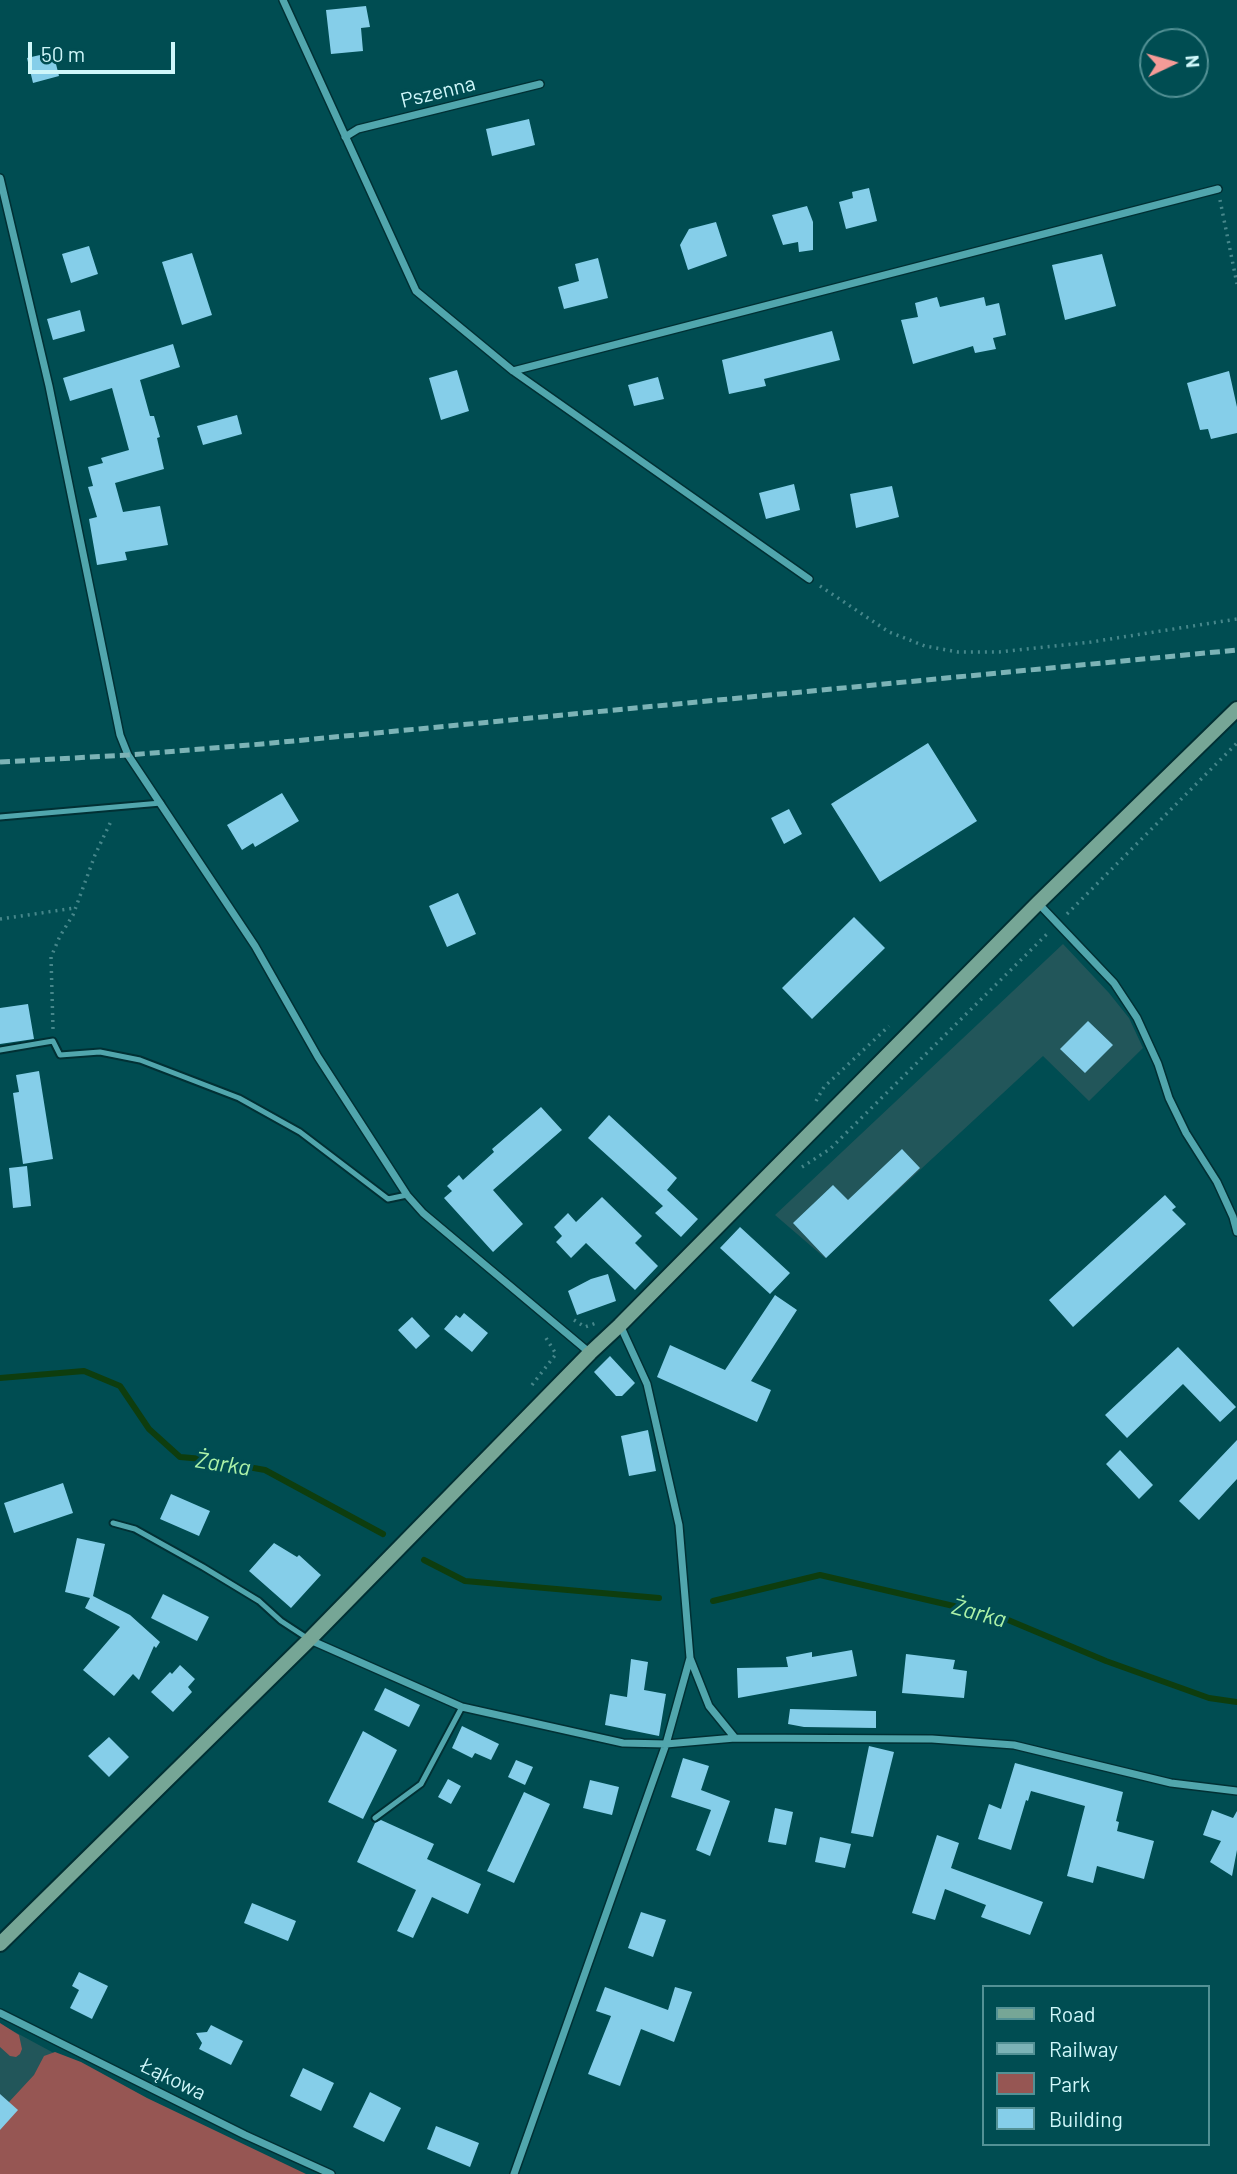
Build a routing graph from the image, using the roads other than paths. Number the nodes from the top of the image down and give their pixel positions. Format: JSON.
{"nodes":[{"id":1,"x":283,"y":0,"type":"edge"},
{"id":2,"x":540,"y":84,"type":"dead end"},
{"id":3,"x":345,"y":137,"type":"junction"},
{"id":4,"x":0,"y":178,"type":"edge"},
{"id":5,"x":1218,"y":190,"type":"road end"},
{"id":6,"x":513,"y":371,"type":"junction"},
{"id":7,"x":809,"y":579,"type":"road end"},
{"id":8,"x":1237,"y":709,"type":"edge"},
{"id":9,"x":161,"y":803,"type":"junction"},
{"id":10,"x":0,"y":817,"type":"edge"},
{"id":11,"x":1038,"y":903,"type":"junction"},
{"id":12,"x":0,"y":1050,"type":"edge"},
{"id":13,"x":407,"y":1195,"type":"junction"},
{"id":14,"x":1237,"y":1233,"type":"edge"},
{"id":15,"x":621,"y":1325,"type":"junction"},
{"id":16,"x":590,"y":1353,"type":"junction"},
{"id":17,"x":113,"y":1523,"type":"dead end"},
{"id":18,"x":309,"y":1640,"type":"junction"},
{"id":19,"x":690,"y":1658,"type":"junction"},
{"id":20,"x":462,"y":1707,"type":"junction"},
{"id":21,"x":735,"y":1738,"type":"junction"},
{"id":22,"x":666,"y":1744,"type":"junction"},
{"id":23,"x":1237,"y":1791,"type":"edge"},
{"id":24,"x":374,"y":1818,"type":"dead end"},
{"id":25,"x":0,"y":1944,"type":"edge"},
{"id":26,"x":0,"y":2013,"type":"edge"},
{"id":27,"x":331,"y":2174,"type":"edge"},
{"id":28,"x":514,"y":2174,"type":"edge"}],
"edges":[{"from":1,"to":3,"type":"street"},
{"from":2,"to":3,"type":"street","name":"Pszenna"},
{"from":3,"to":6,"type":"street"},
{"from":4,"to":9,"type":"street"},
{"from":5,"to":6,"type":"street"},
{"from":6,"to":7,"type":"street"},
{"from":8,"to":11,"type":"main road"},
{"from":9,"to":10,"type":"lane"},
{"from":9,"to":13,"type":"street"},
{"from":11,"to":14,"type":"street"},
{"from":11,"to":15,"type":"main road"},
{"from":12,"to":13,"type":"lane"},
{"from":13,"to":16,"type":"street"},
{"from":15,"to":16,"type":"main road"},
{"from":15,"to":19,"type":"street"},
{"from":16,"to":18,"type":"main road"},
{"from":17,"to":18,"type":"lane"},
{"from":18,"to":20,"type":"street"},
{"from":18,"to":25,"type":"main road"},
{"from":19,"to":21,"type":"street"},
{"from":19,"to":22,"type":"street"},
{"from":20,"to":22,"type":"street"},
{"from":20,"to":24,"type":"lane"},
{"from":21,"to":22,"type":"street"},
{"from":21,"to":23,"type":"street"},
{"from":22,"to":28,"type":"street"},
{"from":26,"to":27,"type":"street","name":"Łąkowa"}]}
